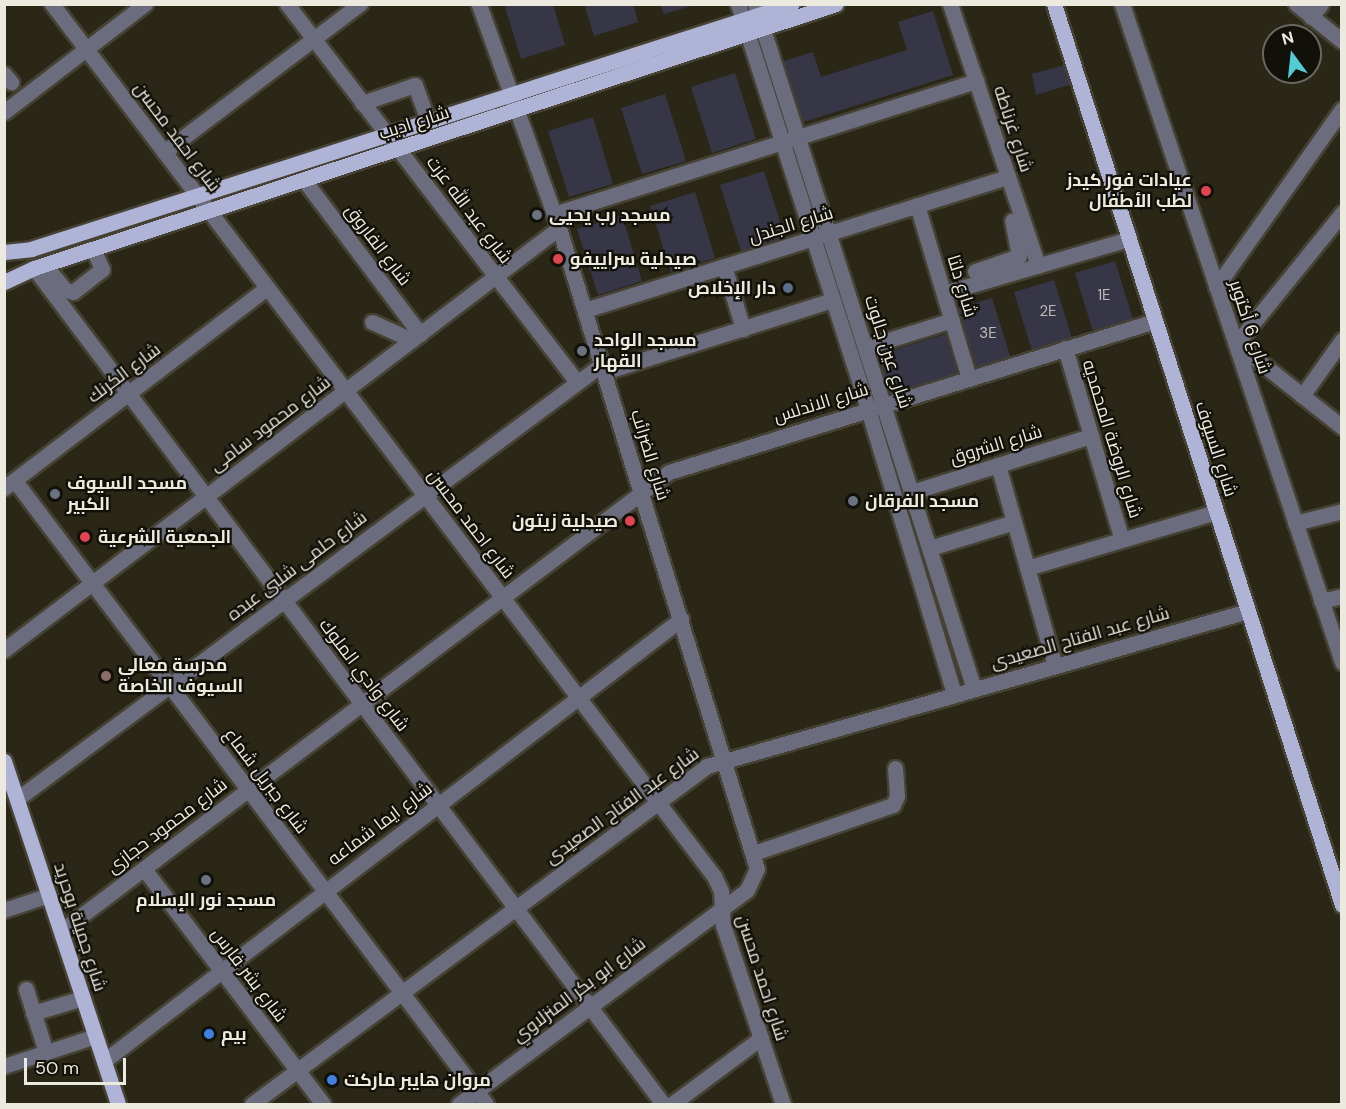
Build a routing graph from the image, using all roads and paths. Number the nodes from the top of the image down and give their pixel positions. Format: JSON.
{"nodes":[{"id":1,"x":52,"y":4,"type":"edge"},
{"id":2,"x":145,"y":4,"type":"edge"},
{"id":3,"x":287,"y":4,"type":"edge"},
{"id":4,"x":360,"y":4,"type":"edge"},
{"id":5,"x":479,"y":4,"type":"edge"},
{"id":6,"x":738,"y":4,"type":"edge"},
{"id":7,"x":792,"y":4,"type":"edge"},
{"id":8,"x":836,"y":4,"type":"edge"},
{"id":9,"x":950,"y":4,"type":"edge"},
{"id":10,"x":1054,"y":4,"type":"edge"},
{"id":11,"x":1122,"y":4,"type":"edge"},
{"id":12,"x":1296,"y":4,"type":"edge"},
{"id":13,"x":1321,"y":4,"type":"edge"},
{"id":14,"x":759,"y":16,"type":"edge"},
{"id":15,"x":1311,"y":17,"type":"junction"},
{"id":16,"x":746,"y":27,"type":"junction"},
{"id":17,"x":314,"y":39,"type":"junction"},
{"id":18,"x":1341,"y":41,"type":"edge"},
{"id":19,"x":86,"y":50,"type":"junction"},
{"id":20,"x":977,"y":81,"type":"junction"},
{"id":21,"x":511,"y":95,"type":"junction"},
{"id":22,"x":362,"y":103,"type":"junction"},
{"id":23,"x":1341,"y":109,"type":"edge"},
{"id":24,"x":516,"y":110,"type":"junction"},
{"id":25,"x":4,"y":112,"type":"edge"},
{"id":26,"x":428,"y":121,"type":"junction"},
{"id":27,"x":386,"y":135,"type":"junction"},
{"id":28,"x":798,"y":137,"type":"junction"},
{"id":29,"x":783,"y":142,"type":"junction"},
{"id":30,"x":398,"y":149,"type":"junction"},
{"id":31,"x":164,"y":152,"type":"junction"},
{"id":32,"x":1008,"y":177,"type":"junction"},
{"id":33,"x":304,"y":180,"type":"junction"},
{"id":34,"x":197,"y":196,"type":"junction"},
{"id":35,"x":917,"y":205,"type":"junction"},
{"id":36,"x":209,"y":211,"type":"junction"},
{"id":37,"x":1341,"y":213,"type":"edge"},
{"id":38,"x":557,"y":220,"type":"junction"},
{"id":39,"x":1012,"y":221,"type":"dead end"},
{"id":40,"x":828,"y":233,"type":"junction"},
{"id":41,"x":813,"y":238,"type":"junction"},
{"id":42,"x":1129,"y":239,"type":"junction"},
{"id":43,"x":93,"y":249,"type":"junction"},
{"id":44,"x":4,"y":252,"type":"edge"},
{"id":45,"x":724,"y":266,"type":"junction"},
{"id":46,"x":1038,"y":266,"type":"junction"},
{"id":47,"x":40,"y":267,"type":"junction"},
{"id":48,"x":982,"y":273,"type":"junction"},
{"id":49,"x":496,"y":277,"type":"junction"},
{"id":50,"x":4,"y":282,"type":"edge"},
{"id":51,"x":1216,"y":287,"type":"junction"},
{"id":52,"x":267,"y":288,"type":"junction"},
{"id":53,"x":944,"y":293,"type":"junction"},
{"id":54,"x":834,"y":300,"type":"junction"},
{"id":55,"x":585,"y":310,"type":"junction"},
{"id":56,"x":952,"y":320,"type":"junction"},
{"id":57,"x":1155,"y":321,"type":"junction"},
{"id":58,"x":372,"y":322,"type":"dead end"},
{"id":59,"x":743,"y":329,"type":"junction"},
{"id":60,"x":416,"y":337,"type":"junction"},
{"id":61,"x":1341,"y":340,"type":"edge"},
{"id":62,"x":1236,"y":344,"type":"junction"},
{"id":63,"x":866,"y":347,"type":"junction"},
{"id":64,"x":1065,"y":348,"type":"junction"},
{"id":65,"x":603,"y":368,"type":"junction"},
{"id":66,"x":969,"y":378,"type":"junction"},
{"id":67,"x":576,"y":382,"type":"junction"},
{"id":68,"x":345,"y":391,"type":"junction"},
{"id":69,"x":128,"y":394,"type":"junction"},
{"id":70,"x":1302,"y":396,"type":"junction"},
{"id":71,"x":884,"y":404,"type":"junction"},
{"id":72,"x":868,"y":409,"type":"junction"},
{"id":73,"x":1341,"y":427,"type":"edge"},
{"id":74,"x":1091,"y":436,"type":"junction"},
{"id":75,"x":998,"y":465,"type":"junction"},
{"id":76,"x":10,"y":484,"type":"edge"},
{"id":77,"x":641,"y":491,"type":"junction"},
{"id":78,"x":912,"y":492,"type":"junction"},
{"id":79,"x":425,"y":495,"type":"junction"},
{"id":80,"x":206,"y":497,"type":"junction"},
{"id":81,"x":1341,"y":511,"type":"edge"},
{"id":82,"x":1216,"y":512,"type":"junction"},
{"id":83,"x":1014,"y":522,"type":"junction"},
{"id":84,"x":1295,"y":523,"type":"junction"},
{"id":85,"x":1122,"y":540,"type":"junction"},
{"id":86,"x":930,"y":548,"type":"junction"},
{"id":87,"x":1027,"y":568,"type":"junction"},
{"id":88,"x":92,"y":584,"type":"junction"},
{"id":89,"x":1341,"y":596,"type":"edge"},
{"id":90,"x":502,"y":597,"type":"junction"},
{"id":91,"x":284,"y":600,"type":"junction"},
{"id":92,"x":1321,"y":601,"type":"junction"},
{"id":93,"x":1248,"y":611,"type":"junction"},
{"id":94,"x":681,"y":619,"type":"junction"},
{"id":95,"x":1339,"y":644,"type":"edge"},
{"id":96,"x":4,"y":650,"type":"edge"},
{"id":97,"x":1341,"y":662,"type":"edge"},
{"id":98,"x":1055,"y":666,"type":"junction"},
{"id":99,"x":170,"y":686,"type":"junction"},
{"id":100,"x":974,"y":689,"type":"junction"},
{"id":101,"x":954,"y":694,"type":"junction"},
{"id":102,"x":578,"y":697,"type":"junction"},
{"id":103,"x":361,"y":703,"type":"junction"},
{"id":104,"x":725,"y":759,"type":"junction"},
{"id":105,"x":4,"y":762,"type":"edge"},
{"id":106,"x":895,"y":768,"type":"dead end"},
{"id":107,"x":248,"y":789,"type":"junction"},
{"id":108,"x":17,"y":799,"type":"junction"},
{"id":109,"x":658,"y":803,"type":"junction"},
{"id":110,"x":438,"y":805,"type":"junction"},
{"id":111,"x":754,"y":853,"type":"junction"},
{"id":112,"x":144,"y":869,"type":"junction"},
{"id":113,"x":325,"y":891,"type":"junction"},
{"id":114,"x":49,"y":895,"type":"junction"},
{"id":115,"x":1341,"y":905,"type":"edge"},
{"id":116,"x":722,"y":907,"type":"junction"},
{"id":117,"x":516,"y":908,"type":"junction"},
{"id":118,"x":4,"y":910,"type":"edge"},
{"id":119,"x":61,"y":931,"type":"junction"},
{"id":120,"x":221,"y":971,"type":"junction"},
{"id":121,"x":26,"y":989,"type":"dead end"},
{"id":122,"x":402,"y":993,"type":"junction"},
{"id":123,"x":83,"y":998,"type":"junction"},
{"id":124,"x":590,"y":1006,"type":"junction"},
{"id":125,"x":33,"y":1013,"type":"junction"},
{"id":126,"x":95,"y":1036,"type":"junction"},
{"id":127,"x":761,"y":1038,"type":"junction"},
{"id":128,"x":46,"y":1052,"type":"junction"},
{"id":129,"x":104,"y":1061,"type":"junction"},
{"id":130,"x":4,"y":1066,"type":"edge"},
{"id":131,"x":297,"y":1071,"type":"junction"},
{"id":132,"x":476,"y":1092,"type":"junction"},
{"id":133,"x":118,"y":1104,"type":"edge"},
{"id":134,"x":252,"y":1104,"type":"edge"},
{"id":135,"x":323,"y":1104,"type":"edge"},
{"id":136,"x":459,"y":1104,"type":"edge"},
{"id":137,"x":486,"y":1104,"type":"edge"},
{"id":138,"x":663,"y":1104,"type":"edge"},
{"id":139,"x":672,"y":1104,"type":"edge"},
{"id":140,"x":783,"y":1104,"type":"edge"}],
"edges":[{"from":1,"to":19,"type":"street","name":"شارع احمد محسن"},
{"from":2,"to":19,"type":"street"},
{"from":3,"to":17,"type":"street","name":"شارع عبد الله عزت"},
{"from":4,"to":17,"type":"street"},
{"from":5,"to":21,"type":"street","name":"شارع الضرائب"},
{"from":6,"to":16,"type":"street","name":"شارع عين جالوت"},
{"from":7,"to":14,"type":"main road","name":"شارع اديب"},
{"from":8,"to":14,"type":"main road","name":"شارع اديب"},
{"from":9,"to":20,"type":"street","name":"شارع غرناطه"},
{"from":10,"to":42,"type":"main road","name":"شارع السيوف"},
{"from":11,"to":51,"type":"street","name":"شارع 6 أكتوبر"},
{"from":12,"to":15,"type":"street"},
{"from":13,"to":15,"type":"street"},
{"from":14,"to":16,"type":"main road","name":"شارع اديب"},
{"from":14,"to":28,"type":"street","name":"شارع عين جالوت"},
{"from":15,"to":18,"type":"street"},
{"from":16,"to":21,"type":"main road","name":"شارع اديب"},
{"from":16,"to":24,"type":"main road","name":"شارع اديب"},
{"from":16,"to":29,"type":"street","name":"شارع عين جالوت"},
{"from":17,"to":22,"type":"street","name":"شارع عبد الله عزت"},
{"from":17,"to":31,"type":"street"},
{"from":19,"to":25,"type":"street"},
{"from":19,"to":31,"type":"street","name":"شارع احمد محسن"},
{"from":20,"to":28,"type":"street"},
{"from":20,"to":32,"type":"street","name":"شارع غرناطه"},
{"from":21,"to":24,"type":"street","name":"شارع الضرائب"},
{"from":21,"to":26,"type":"main road","name":"شارع اديب"},
{"from":22,"to":26,"type":"street"},
{"from":22,"to":27,"type":"street","name":"شارع عبد الله عزت"},
{"from":23,"to":51,"type":"street"},
{"from":24,"to":30,"type":"main road","name":"شارع اديب"},
{"from":24,"to":38,"type":"street","name":"شارع الضرائب"},
{"from":26,"to":27,"type":"main road","name":"شارع اديب"},
{"from":27,"to":30,"type":"street","name":"شارع عبد الله عزت"},
{"from":27,"to":34,"type":"main road","name":"شارع اديب"},
{"from":28,"to":29,"type":"street"},
{"from":28,"to":40,"type":"street","name":"شارع عين جالوت"},
{"from":29,"to":38,"type":"street"},
{"from":29,"to":41,"type":"street","name":"شارع عين جالوت"},
{"from":30,"to":33,"type":"main road","name":"شارع اديب"},
{"from":30,"to":49,"type":"street","name":"شارع عبد الله عزت"},
{"from":31,"to":34,"type":"street","name":"شارع احمد محسن"},
{"from":32,"to":35,"type":"street","name":"شارع الجندل"},
{"from":32,"to":46,"type":"street","name":"شارع غرناطه"},
{"from":33,"to":36,"type":"main road","name":"شارع اديب"},
{"from":33,"to":60,"type":"street","name":"شارع الفاروق"},
{"from":34,"to":36,"type":"street","name":"شارع احمد محسن"},
{"from":34,"to":44,"type":"main road","name":"شارع اديب"},
{"from":35,"to":40,"type":"street","name":"شارع الجندل"},
{"from":35,"to":53,"type":"street","name":"شارع دلتا"},
{"from":36,"to":43,"type":"main road","name":"شارع اديب"},
{"from":36,"to":52,"type":"street","name":"شارع احمد محسن"},
{"from":37,"to":62,"type":"street"},
{"from":38,"to":49,"type":"street","name":"شارع محمود سامى"},
{"from":38,"to":55,"type":"street","name":"شارع الضرائب"},
{"from":39,"to":48,"type":"street"},
{"from":40,"to":41,"type":"street","name":"شارع الجندل"},
{"from":40,"to":63,"type":"street","name":"شارع عين جالوت"},
{"from":41,"to":45,"type":"street","name":"شارع الجندل"},
{"from":41,"to":54,"type":"street","name":"شارع عين جالوت"},
{"from":42,"to":46,"type":"street"},
{"from":42,"to":57,"type":"main road","name":"شارع السيوف"},
{"from":43,"to":47,"type":"main road","name":"شارع اديب"},
{"from":43,"to":47,"type":"street"},
{"from":45,"to":55,"type":"street","name":"شارع الجندل"},
{"from":45,"to":59,"type":"street"},
{"from":46,"to":48,"type":"street"},
{"from":47,"to":50,"type":"main road","name":"شارع اديب"},
{"from":47,"to":69,"type":"street","name":"شارع وادي الملوك"},
{"from":48,"to":53,"type":"street"},
{"from":49,"to":60,"type":"street","name":"شارع محمود سامى"},
{"from":49,"to":67,"type":"street","name":"شارع عبد الله عزت"},
{"from":51,"to":62,"type":"street","name":"شارع 6 أكتوبر"},
{"from":52,"to":68,"type":"street","name":"شارع احمد محسن"},
{"from":52,"to":69,"type":"street","name":"شارع الكرنك"},
{"from":53,"to":56,"type":"street","name":"شارع دلتا"},
{"from":54,"to":59,"type":"street","name":"شارع حلمى شلبى عبده"},
{"from":54,"to":72,"type":"street","name":"شارع عين جالوت"},
{"from":55,"to":65,"type":"street","name":"شارع الضرائب"},
{"from":56,"to":63,"type":"street"},
{"from":56,"to":66,"type":"street","name":"شارع دلتا"},
{"from":57,"to":64,"type":"street","name":"شارع الاندلس"},
{"from":57,"to":82,"type":"main road","name":"شارع السيوف"},
{"from":58,"to":60,"type":"street"},
{"from":59,"to":65,"type":"street","name":"شارع حلمى شلبى عبده"},
{"from":60,"to":68,"type":"street","name":"شارع محمود سامى"},
{"from":61,"to":70,"type":"street"},
{"from":62,"to":70,"type":"street"},
{"from":62,"to":84,"type":"street","name":"شارع 6 أكتوبر"},
{"from":63,"to":71,"type":"street","name":"شارع عين جالوت"},
{"from":64,"to":66,"type":"street","name":"شارع الاندلس"},
{"from":64,"to":74,"type":"street","name":"شارع الروضة المحمديه"},
{"from":65,"to":67,"type":"street","name":"شارع حلمى شلبى عبده"},
{"from":65,"to":77,"type":"street","name":"شارع الضرائب"},
{"from":66,"to":71,"type":"street","name":"شارع الاندلس"},
{"from":67,"to":79,"type":"street","name":"شارع حلمى شلبى عبده"},
{"from":68,"to":79,"type":"street","name":"شارع احمد محسن"},
{"from":68,"to":80,"type":"street","name":"شارع محمود سامى"},
{"from":69,"to":76,"type":"street","name":"شارع الكرنك"},
{"from":69,"to":80,"type":"street","name":"شارع وادي الملوك"},
{"from":70,"to":73,"type":"street"},
{"from":71,"to":72,"type":"street","name":"شارع الاندلس"},
{"from":71,"to":78,"type":"street","name":"شارع عين جالوت"},
{"from":72,"to":77,"type":"street","name":"شارع الاندلس"},
{"from":72,"to":101,"type":"street","name":"شارع عين جالوت"},
{"from":74,"to":75,"type":"street","name":"شارع الشروق"},
{"from":74,"to":85,"type":"street","name":"شارع الروضة المحمديه"},
{"from":75,"to":78,"type":"street","name":"شارع الشروق"},
{"from":75,"to":83,"type":"street"},
{"from":76,"to":88,"type":"street","name":"شارع جبريل شماع"},
{"from":77,"to":90,"type":"street","name":"شارع محمود حجازى"},
{"from":77,"to":94,"type":"street","name":"شارع الضرائب"},
{"from":78,"to":86,"type":"street","name":"شارع عين جالوت"},
{"from":79,"to":90,"type":"street","name":"شارع احمد محسن"},
{"from":79,"to":91,"type":"street","name":"شارع حلمى شلبى عبده"},
{"from":80,"to":88,"type":"street","name":"شارع محمود سامى"},
{"from":80,"to":91,"type":"street","name":"شارع وادي الملوك"},
{"from":81,"to":84,"type":"street"},
{"from":82,"to":85,"type":"street"},
{"from":82,"to":93,"type":"main road","name":"شارع السيوف"},
{"from":83,"to":86,"type":"street"},
{"from":83,"to":87,"type":"street"},
{"from":84,"to":92,"type":"street","name":"شارع 6 أكتوبر"},
{"from":85,"to":87,"type":"street"},
{"from":86,"to":100,"type":"street","name":"شارع عين جالوت"},
{"from":87,"to":98,"type":"street"},
{"from":88,"to":96,"type":"street","name":"شارع محمود سامى"},
{"from":88,"to":99,"type":"street","name":"شارع جبريل شماع"},
{"from":89,"to":92,"type":"street"},
{"from":90,"to":102,"type":"street","name":"شارع احمد محسن"},
{"from":90,"to":103,"type":"street","name":"شارع محمود حجازى"},
{"from":91,"to":99,"type":"street","name":"شارع حلمى شلبى عبده"},
{"from":91,"to":103,"type":"street","name":"شارع وادي الملوك"},
{"from":92,"to":95,"type":"street","name":"شارع 6 أكتوبر"},
{"from":93,"to":98,"type":"street","name":"شارع عبد الفتاح الصعيدى"},
{"from":93,"to":115,"type":"main road","name":"شارع السيوف"},
{"from":94,"to":102,"type":"street","name":"شارع ايما شماعه"},
{"from":94,"to":104,"type":"street","name":"شارع الضرائب"},
{"from":95,"to":97,"type":"street","name":"شارع 6 أكتوبر"},
{"from":98,"to":100,"type":"street","name":"شارع عبد الفتاح الصعيدى"},
{"from":99,"to":107,"type":"street","name":"شارع جبريل شماع"},
{"from":99,"to":108,"type":"street","name":"شارع حلمى شلبى عبده"},
{"from":100,"to":101,"type":"street","name":"شارع عبد الفتاح الصعيدى"},
{"from":101,"to":104,"type":"street","name":"شارع عبد الفتاح الصعيدى"},
{"from":102,"to":109,"type":"street","name":"شارع احمد محسن"},
{"from":102,"to":110,"type":"street","name":"شارع ايما شماعه"},
{"from":103,"to":107,"type":"street","name":"شارع محمود حجازى"},
{"from":103,"to":110,"type":"street","name":"شارع وادي الملوك"},
{"from":104,"to":109,"type":"street","name":"شارع عبد الفتاح الصعيدى"},
{"from":104,"to":111,"type":"street","name":"شارع الضرائب"},
{"from":105,"to":108,"type":"main road","name":"شارع جميلة بوحريد"},
{"from":106,"to":111,"type":"street"},
{"from":107,"to":112,"type":"street","name":"شارع محمود حجازى"},
{"from":107,"to":113,"type":"street","name":"شارع جبريل شماع"},
{"from":108,"to":114,"type":"main road","name":"شارع جميلة بوحريد"},
{"from":109,"to":116,"type":"street","name":"شارع احمد محسن"},
{"from":109,"to":117,"type":"street","name":"شارع عبد الفتاح الصعيدى"},
{"from":110,"to":113,"type":"street","name":"شارع ايما شماعه"},
{"from":110,"to":117,"type":"street","name":"شارع وادي الملوك"},
{"from":111,"to":116,"type":"street","name":"شارع الضرائب"},
{"from":112,"to":119,"type":"street","name":"شارع محمود حجازى"},
{"from":112,"to":120,"type":"street","name":"شارع بشر فارس"},
{"from":113,"to":120,"type":"street","name":"شارع ايما شماعه"},
{"from":113,"to":122,"type":"street","name":"شارع جبريل شماع"},
{"from":114,"to":118,"type":"street"},
{"from":114,"to":119,"type":"main road","name":"شارع جميلة بوحريد"},
{"from":116,"to":124,"type":"street","name":"شارع ابو بكر المنزلاوي"},
{"from":116,"to":127,"type":"street","name":"شارع احمد محسن"},
{"from":117,"to":122,"type":"street","name":"شارع عبد الفتاح الصعيدى"},
{"from":117,"to":124,"type":"street","name":"شارع وادي الملوك"},
{"from":119,"to":123,"type":"main road","name":"شارع جميلة بوحريد"},
{"from":120,"to":129,"type":"street","name":"شارع ايما شماعه"},
{"from":120,"to":131,"type":"street","name":"شارع بشر فارس"},
{"from":121,"to":125,"type":"street"},
{"from":122,"to":131,"type":"street","name":"شارع عبد الفتاح الصعيدى"},
{"from":122,"to":132,"type":"street","name":"شارع جبريل شماع"},
{"from":123,"to":125,"type":"street"},
{"from":123,"to":126,"type":"main road","name":"شارع جميلة بوحريد"},
{"from":124,"to":132,"type":"street","name":"شارع ابو بكر المنزلاوي"},
{"from":124,"to":138,"type":"street","name":"شارع وادي الملوك"},
{"from":125,"to":128,"type":"street"},
{"from":126,"to":128,"type":"street"},
{"from":126,"to":129,"type":"main road","name":"شارع جميلة بوحريد"},
{"from":127,"to":139,"type":"street"},
{"from":127,"to":140,"type":"street","name":"شارع احمد محسن"},
{"from":128,"to":130,"type":"street"},
{"from":129,"to":133,"type":"main road","name":"شارع جميلة بوحريد"},
{"from":131,"to":134,"type":"street","name":"شارع عبد الفتاح الصعيدى"},
{"from":131,"to":135,"type":"street","name":"شارع بشر فارس"},
{"from":132,"to":136,"type":"street","name":"شارع ابو بكر المنزلاوي"},
{"from":132,"to":137,"type":"street","name":"شارع جبريل شماع"}]}
